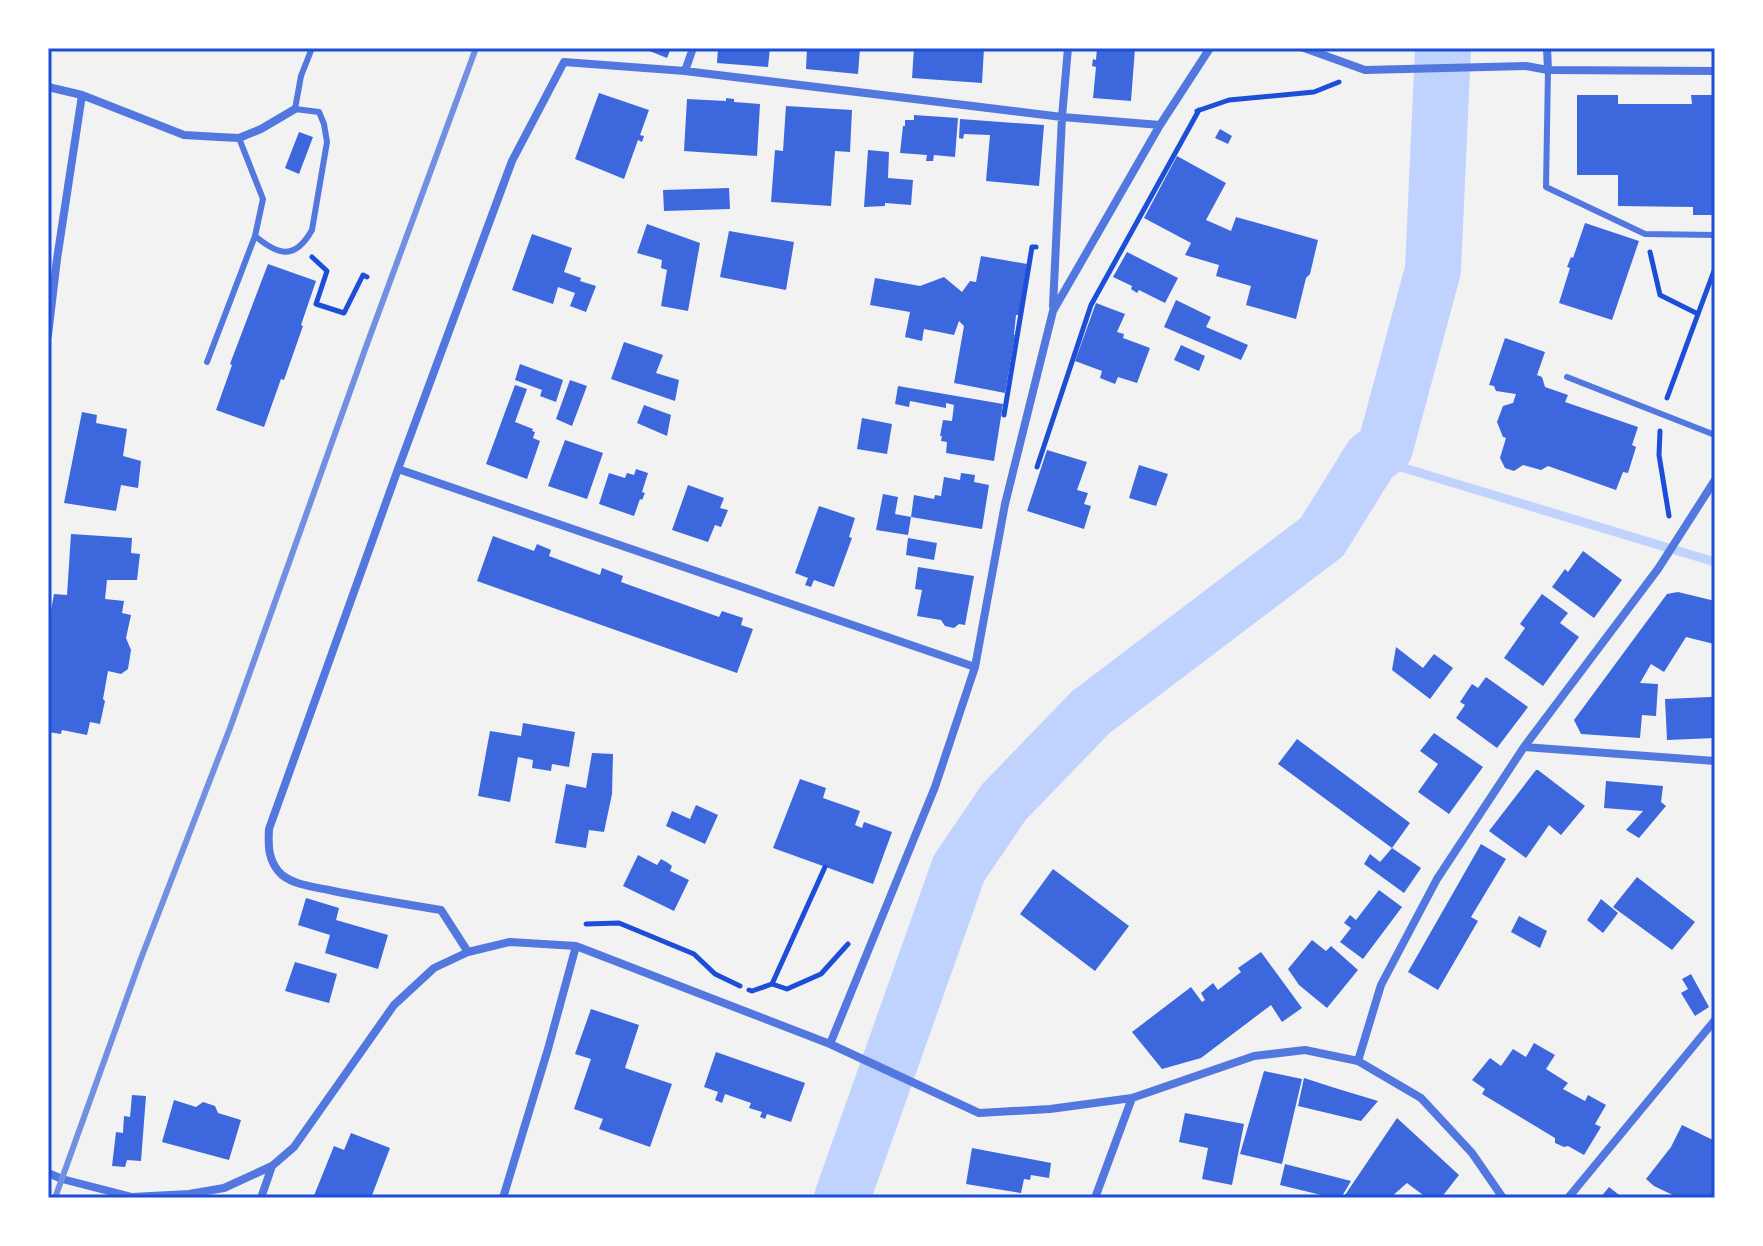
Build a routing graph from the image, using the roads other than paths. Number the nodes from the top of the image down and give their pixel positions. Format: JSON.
{"nodes":[{"id":1,"x":312,"y":48,"type":"edge"},
{"id":2,"x":693,"y":48,"type":"edge"},
{"id":3,"x":1068,"y":48,"type":"edge"},
{"id":4,"x":1210,"y":48,"type":"edge"},
{"id":5,"x":1304,"y":48,"type":"edge"},
{"id":6,"x":1547,"y":48,"type":"edge"},
{"id":7,"x":1548,"y":70,"type":"junction"},
{"id":8,"x":685,"y":71,"type":"junction"},
{"id":9,"x":1715,"y":71,"type":"edge"},
{"id":10,"x":48,"y":87,"type":"edge"},
{"id":11,"x":82,"y":95,"type":"junction"},
{"id":12,"x":295,"y":109,"type":"junction"},
{"id":13,"x":1062,"y":117,"type":"junction"},
{"id":14,"x":1160,"y":125,"type":"junction"},
{"id":15,"x":239,"y":138,"type":"junction"},
{"id":16,"x":1715,"y":235,"type":"edge"},
{"id":17,"x":255,"y":236,"type":"junction"},
{"id":18,"x":1053,"y":311,"type":"junction"},
{"id":19,"x":48,"y":335,"type":"edge"},
{"id":20,"x":207,"y":362,"type":"dead end"},
{"id":21,"x":1567,"y":377,"type":"dead end"},
{"id":22,"x":1715,"y":435,"type":"edge"},
{"id":23,"x":398,"y":469,"type":"junction"},
{"id":24,"x":1715,"y":480,"type":"edge"},
{"id":25,"x":975,"y":667,"type":"junction"},
{"id":26,"x":1524,"y":747,"type":"junction"},
{"id":27,"x":1715,"y":761,"type":"edge"},
{"id":28,"x":576,"y":946,"type":"junction"},
{"id":29,"x":468,"y":952,"type":"junction"},
{"id":30,"x":1715,"y":1020,"type":"edge"},
{"id":31,"x":830,"y":1044,"type":"junction"},
{"id":32,"x":1358,"y":1061,"type":"junction"},
{"id":33,"x":1132,"y":1098,"type":"junction"},
{"id":34,"x":272,"y":1166,"type":"junction"},
{"id":35,"x":48,"y":1173,"type":"edge"},
{"id":36,"x":261,"y":1198,"type":"edge"},
{"id":37,"x":503,"y":1198,"type":"edge"},
{"id":38,"x":1095,"y":1198,"type":"edge"},
{"id":39,"x":1503,"y":1198,"type":"edge"},
{"id":40,"x":1568,"y":1198,"type":"edge"}],
"edges":[{"from":1,"to":12,"type":"lane"},
{"from":2,"to":8,"type":"street"},
{"from":3,"to":13,"type":"street"},
{"from":4,"to":14,"type":"street"},
{"from":5,"to":7,"type":"street"},
{"from":6,"to":7,"type":"street"},
{"from":7,"to":9,"type":"street"},
{"from":7,"to":16,"type":"lane"},
{"from":8,"to":13,"type":"street"},
{"from":8,"to":23,"type":"street"},
{"from":10,"to":11,"type":"street"},
{"from":11,"to":15,"type":"street"},
{"from":11,"to":19,"type":"street"},
{"from":12,"to":15,"type":"street"},
{"from":12,"to":17,"type":"lane"},
{"from":13,"to":14,"type":"street"},
{"from":13,"to":18,"type":"street"},
{"from":14,"to":18,"type":"street"},
{"from":15,"to":17,"type":"lane"},
{"from":17,"to":20,"type":"lane"},
{"from":18,"to":25,"type":"street"},
{"from":21,"to":22,"type":"lane"},
{"from":23,"to":25,"type":"street"},
{"from":23,"to":29,"type":"street"},
{"from":24,"to":26,"type":"street"},
{"from":25,"to":31,"type":"street"},
{"from":26,"to":27,"type":"street"},
{"from":26,"to":32,"type":"street"},
{"from":28,"to":29,"type":"street"},
{"from":28,"to":31,"type":"street"},
{"from":28,"to":37,"type":"street"},
{"from":29,"to":34,"type":"street"},
{"from":30,"to":40,"type":"street"},
{"from":31,"to":33,"type":"street"},
{"from":32,"to":33,"type":"street"},
{"from":32,"to":39,"type":"street"},
{"from":33,"to":38,"type":"street"},
{"from":34,"to":35,"type":"street"},
{"from":34,"to":36,"type":"street"}]}
